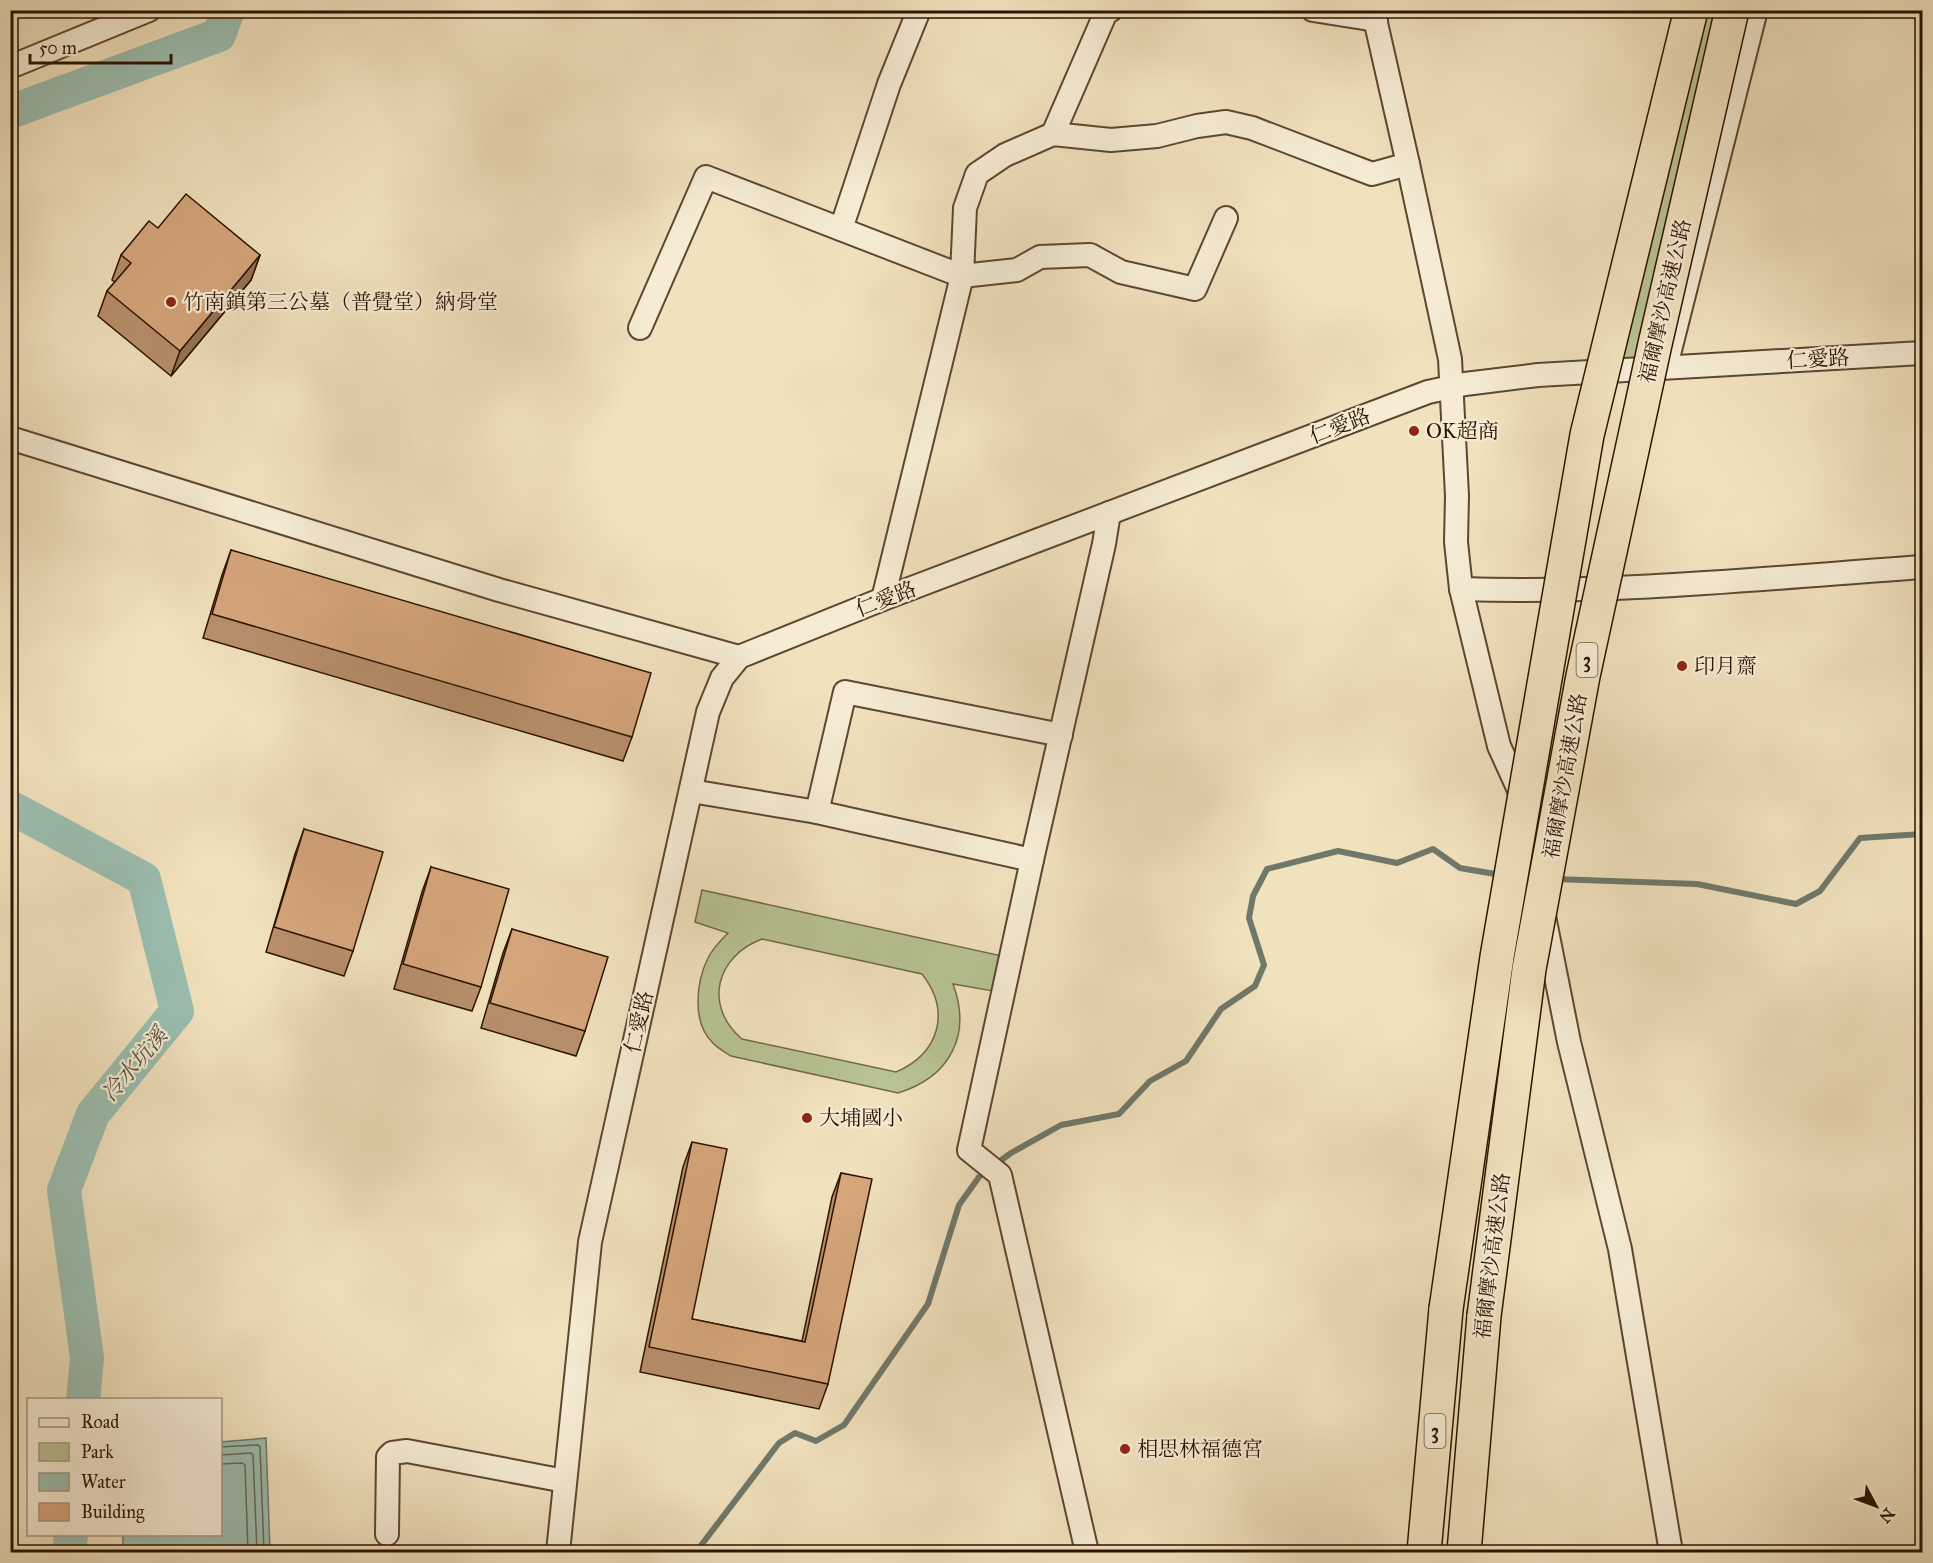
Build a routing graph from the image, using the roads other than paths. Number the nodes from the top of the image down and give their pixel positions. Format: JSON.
{"nodes":[{"id":1,"x":149,"y":10,"type":"edge"},
{"id":2,"x":919,"y":10,"type":"edge"},
{"id":3,"x":1314,"y":10,"type":"edge"},
{"id":4,"x":1677,"y":10,"type":"edge"},
{"id":5,"x":1691,"y":10,"type":"edge"},
{"id":6,"x":1732,"y":10,"type":"edge"},
{"id":7,"x":1756,"y":10,"type":"edge"},
{"id":8,"x":1104,"y":11,"type":"edge"},
{"id":9,"x":1374,"y":15,"type":"edge"},
{"id":10,"x":10,"y":67,"type":"edge"},
{"id":11,"x":1053,"y":134,"type":"junction"},
{"id":12,"x":1408,"y":164,"type":"junction"},
{"id":13,"x":1226,"y":218,"type":"dead end"},
{"id":14,"x":841,"y":229,"type":"junction"},
{"id":15,"x":962,"y":276,"type":"junction"},
{"id":16,"x":640,"y":328,"type":"dead end"},
{"id":17,"x":1923,"y":353,"type":"edge"},
{"id":18,"x":1666,"y":367,"type":"junction"},
{"id":19,"x":1587,"y":372,"type":"junction"},
{"id":20,"x":1450,"y":387,"type":"junction"},
{"id":21,"x":10,"y":438,"type":"edge"},
{"id":22,"x":1109,"y":513,"type":"junction"},
{"id":23,"x":1923,"y":567,"type":"edge"},
{"id":24,"x":1616,"y":588,"type":"junction"},
{"id":25,"x":1461,"y":590,"type":"junction"},
{"id":26,"x":1546,"y":591,"type":"junction"},
{"id":27,"x":882,"y":599,"type":"junction"},
{"id":28,"x":739,"y":657,"type":"junction"},
{"id":29,"x":1061,"y":735,"type":"junction"},
{"id":30,"x":1519,"y":790,"type":"junction"},
{"id":31,"x":691,"y":791,"type":"junction"},
{"id":32,"x":817,"y":812,"type":"junction"},
{"id":33,"x":1032,"y":860,"type":"junction"},
{"id":34,"x":1538,"y":886,"type":"junction"},
{"id":35,"x":566,"y":1481,"type":"junction"},
{"id":36,"x":387,"y":1534,"type":"dead end"},
{"id":37,"x":558,"y":1552,"type":"edge"},
{"id":38,"x":1087,"y":1552,"type":"edge"},
{"id":39,"x":1424,"y":1552,"type":"edge"},
{"id":40,"x":1464,"y":1552,"type":"edge"},
{"id":41,"x":1671,"y":1552,"type":"edge"}],
"edges":[{"from":1,"to":10,"type":"street"},
{"from":2,"to":14,"type":"street"},
{"from":3,"to":9,"type":"street"},
{"from":4,"to":19,"type":"street"},
{"from":5,"to":39,"type":"highway","name":"福爾摩沙高速公路","number":"3","bridge":true},
{"from":6,"to":40,"type":"highway","name":"福爾摩沙高速公路","number":"3","bridge":true},
{"from":7,"to":18,"type":"street"},
{"from":8,"to":11,"type":"street"},
{"from":9,"to":12,"type":"street"},
{"from":11,"to":12,"type":"street"},
{"from":11,"to":15,"type":"street"},
{"from":12,"to":20,"type":"street"},
{"from":13,"to":15,"type":"street"},
{"from":14,"to":15,"type":"street"},
{"from":14,"to":16,"type":"street"},
{"from":15,"to":27,"type":"street"},
{"from":17,"to":18,"type":"street","name":"仁愛路"},
{"from":18,"to":19,"type":"street","name":"仁愛路"},
{"from":18,"to":24,"type":"street"},
{"from":19,"to":20,"type":"street","name":"仁愛路"},
{"from":19,"to":26,"type":"street"},
{"from":20,"to":22,"type":"street","name":"仁愛路"},
{"from":20,"to":25,"type":"street"},
{"from":21,"to":28,"type":"street"},
{"from":22,"to":27,"type":"street","name":"仁愛路"},
{"from":22,"to":29,"type":"street"},
{"from":23,"to":24,"type":"street"},
{"from":24,"to":26,"type":"street"},
{"from":24,"to":34,"type":"street"},
{"from":25,"to":26,"type":"street"},
{"from":25,"to":30,"type":"street"},
{"from":26,"to":30,"type":"street"},
{"from":27,"to":28,"type":"street","name":"仁愛路"},
{"from":28,"to":31,"type":"street","name":"仁愛路"},
{"from":29,"to":32,"type":"street"},
{"from":29,"to":33,"type":"street"},
{"from":30,"to":34,"type":"street"},
{"from":31,"to":32,"type":"street"},
{"from":31,"to":35,"type":"street","name":"仁愛路"},
{"from":32,"to":33,"type":"street"},
{"from":33,"to":38,"type":"street"},
{"from":34,"to":41,"type":"street"},
{"from":35,"to":36,"type":"street"},
{"from":35,"to":37,"type":"street","name":"仁愛路"}]}
